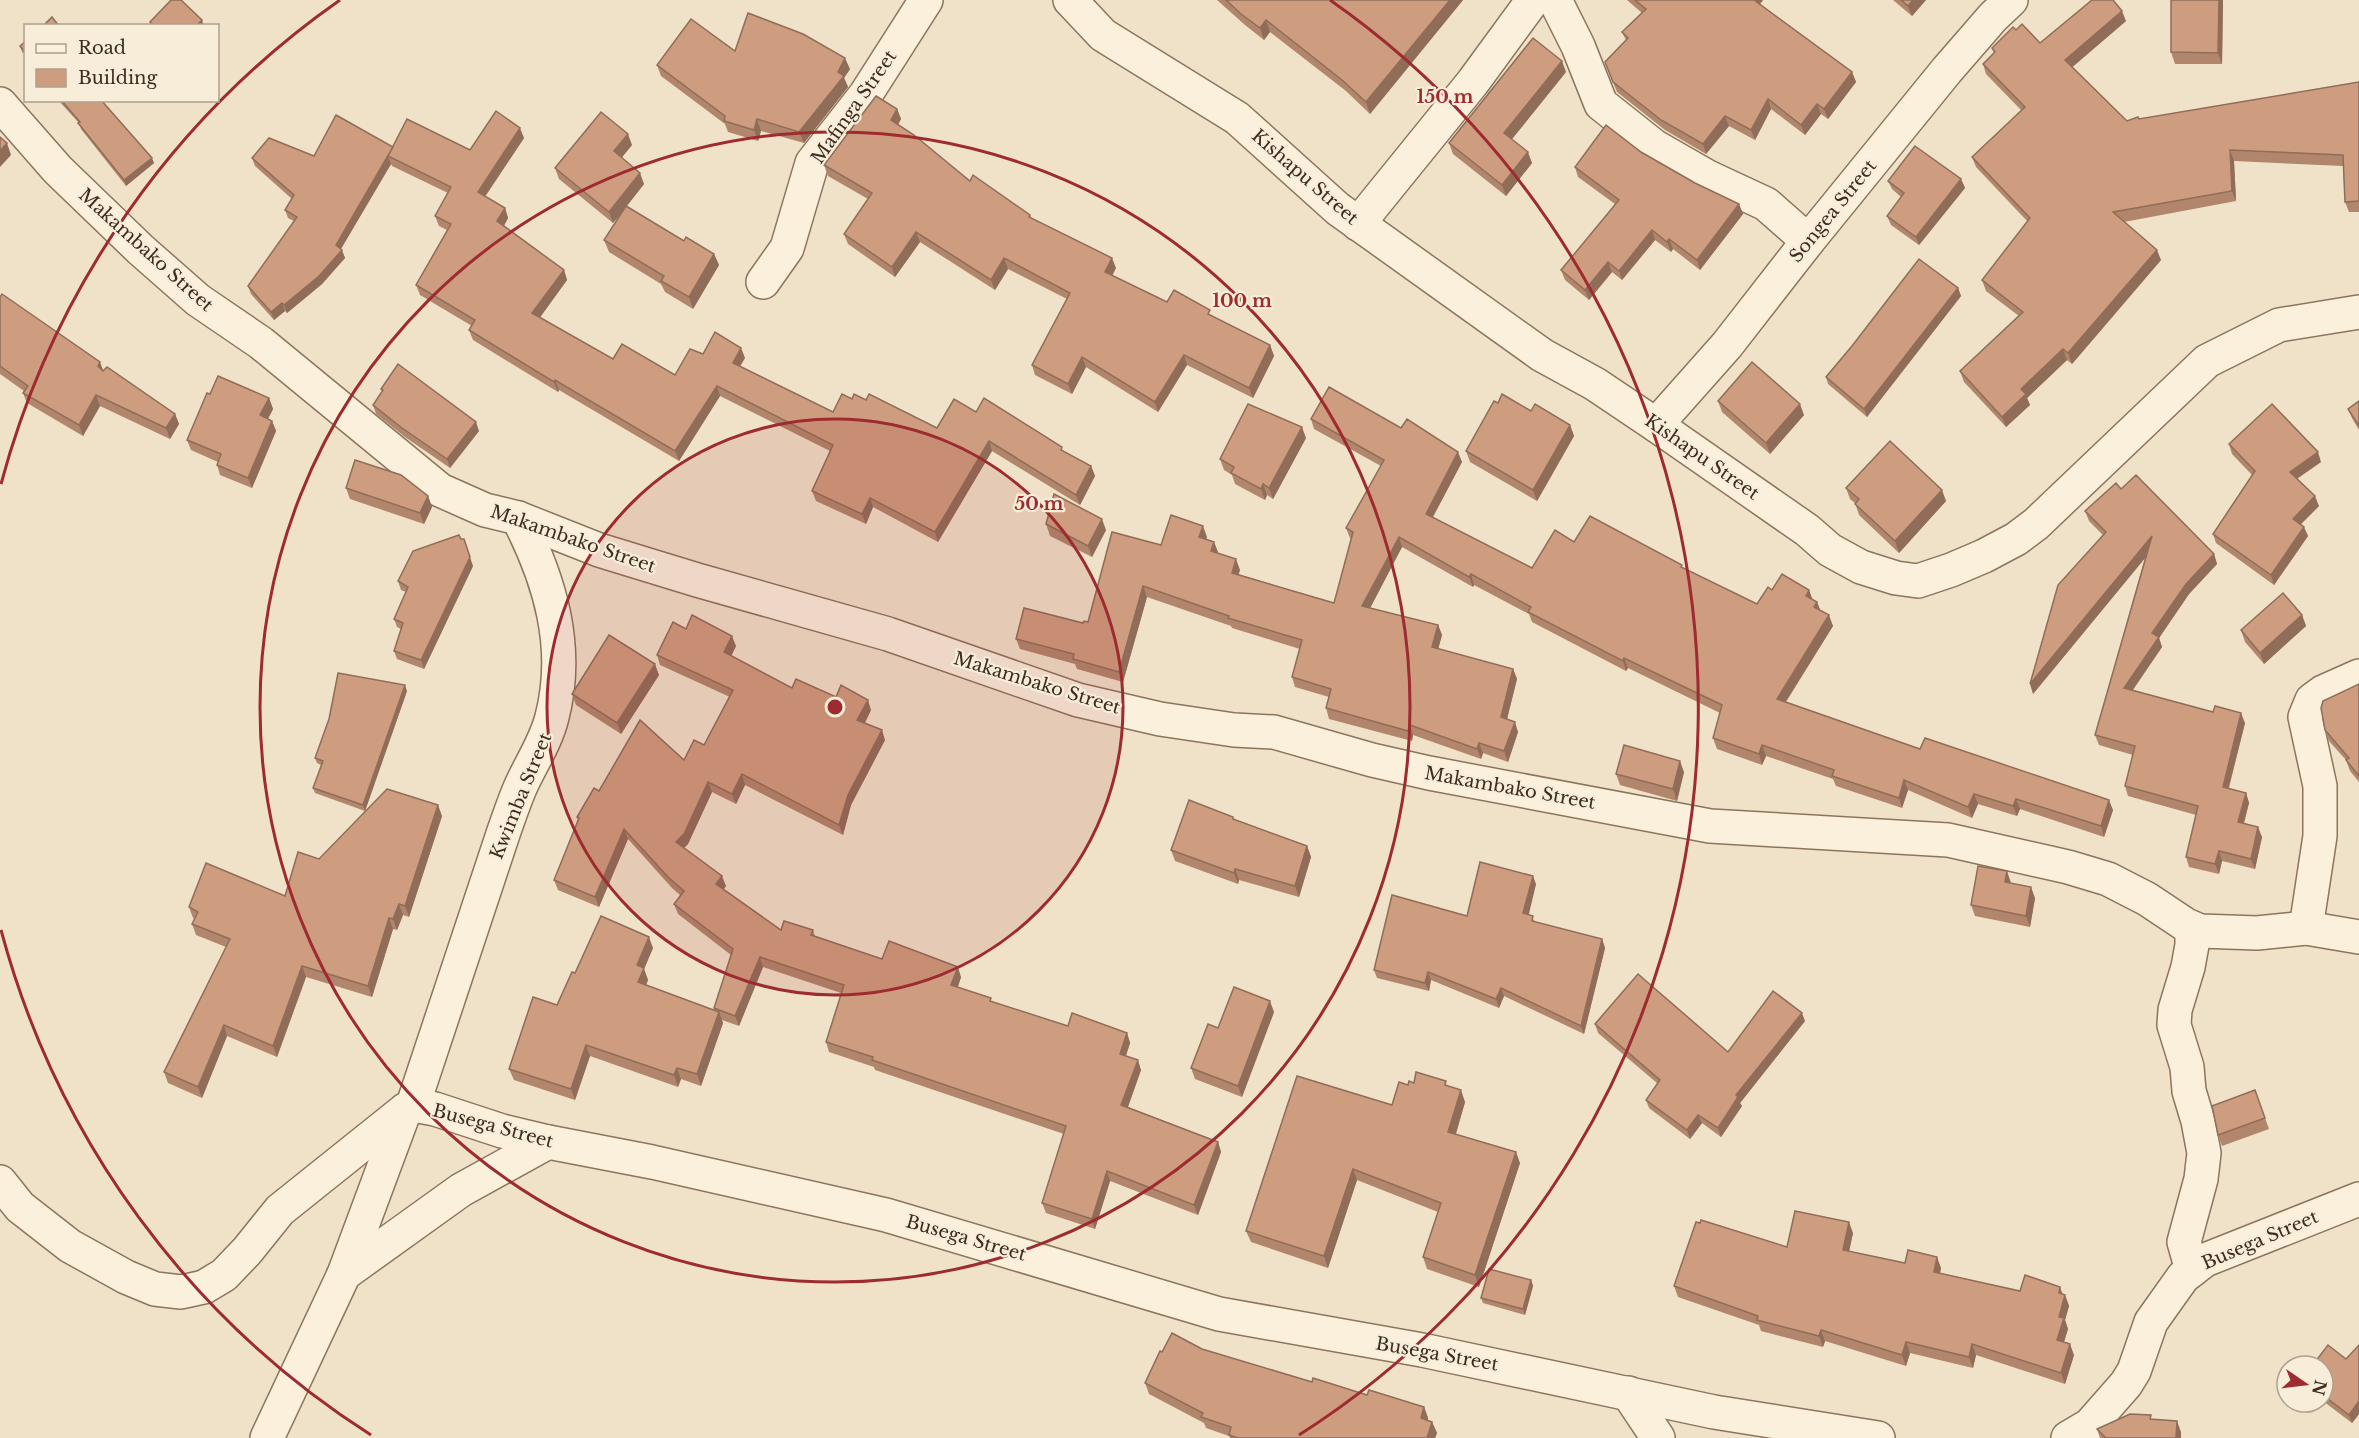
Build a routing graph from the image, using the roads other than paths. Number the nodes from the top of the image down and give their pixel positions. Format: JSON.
{"nodes":[{"id":1,"x":927,"y":0,"type":"edge"},
{"id":2,"x":1070,"y":0,"type":"edge"},
{"id":3,"x":1533,"y":0,"type":"edge"},
{"id":4,"x":1555,"y":0,"type":"edge"},
{"id":5,"x":2012,"y":0,"type":"edge"},
{"id":6,"x":0,"y":104,"type":"edge"},
{"id":7,"x":1358,"y":224,"type":"junction"},
{"id":8,"x":1808,"y":241,"type":"junction"},
{"id":9,"x":763,"y":282,"type":"dead end"},
{"id":10,"x":2359,"y":312,"type":"edge"},
{"id":11,"x":1656,"y":425,"type":"junction"},
{"id":12,"x":518,"y":518,"type":"junction"},
{"id":13,"x":2359,"y":676,"type":"edge"},
{"id":14,"x":2192,"y":928,"type":"junction"},
{"id":15,"x":2306,"y":928,"type":"junction"},
{"id":16,"x":2359,"y":937,"type":"edge"},
{"id":17,"x":409,"y":1107,"type":"junction"},
{"id":18,"x":548,"y":1142,"type":"junction"},
{"id":19,"x":0,"y":1182,"type":"edge"},
{"id":20,"x":2359,"y":1199,"type":"edge"},
{"id":21,"x":2193,"y":1270,"type":"junction"},
{"id":22,"x":344,"y":1274,"type":"junction"},
{"id":23,"x":1628,"y":1393,"type":"junction"},
{"id":24,"x":2080,"y":1435,"type":"edge"},
{"id":25,"x":267,"y":1438,"type":"edge"},
{"id":26,"x":1658,"y":1438,"type":"edge"},
{"id":27,"x":1878,"y":1438,"type":"edge"}],
"edges":[{"from":1,"to":9,"type":"street","name":"Mafinga Street"},
{"from":2,"to":7,"type":"street","name":"Kishapu Street"},
{"from":3,"to":7,"type":"street"},
{"from":4,"to":8,"type":"street"},
{"from":5,"to":8,"type":"street","name":"Songea Street"},
{"from":6,"to":12,"type":"street","name":"Makambako Street"},
{"from":7,"to":11,"type":"street","name":"Kishapu Street"},
{"from":8,"to":11,"type":"street","name":"Songea Street"},
{"from":10,"to":11,"type":"street","name":"Kishapu Street"},
{"from":12,"to":14,"type":"street","name":"Makambako Street"},
{"from":12,"to":17,"type":"street","name":"Kwimba Street"},
{"from":13,"to":15,"type":"street"},
{"from":14,"to":15,"type":"street","name":"Makambako Street"},
{"from":14,"to":21,"type":"street"},
{"from":15,"to":16,"type":"street","name":"Makambako Street"},
{"from":17,"to":18,"type":"street","name":"Busega Street"},
{"from":17,"to":19,"type":"street"},
{"from":17,"to":22,"type":"street","name":"Busega Street"},
{"from":18,"to":22,"type":"street"},
{"from":18,"to":23,"type":"street","name":"Busega Street"},
{"from":20,"to":21,"type":"street","name":"Busega Street"},
{"from":21,"to":24,"type":"street","name":"Busega Street"},
{"from":22,"to":25,"type":"street","name":"Busega Street"},
{"from":23,"to":26,"type":"street"},
{"from":23,"to":27,"type":"street","name":"Busega Street"}]}
